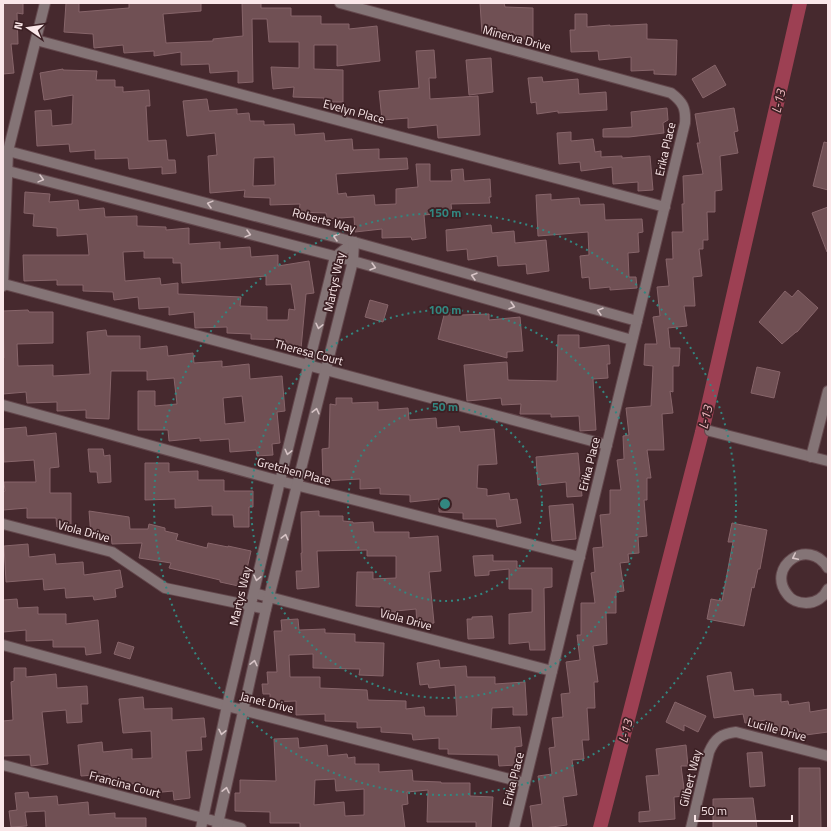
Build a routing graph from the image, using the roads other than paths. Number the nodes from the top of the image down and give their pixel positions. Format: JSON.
{"nodes":[{"id":1,"x":45,"y":3,"type":"edge"},
{"id":2,"x":340,"y":3,"type":"edge"},
{"id":3,"x":36,"y":40,"type":"junction"},
{"id":4,"x":683,"y":106,"type":"joint"},
{"id":5,"x":6,"y":151,"type":"edge"},
{"id":6,"x":5,"y":171,"type":"edge"},
{"id":7,"x":665,"y":207,"type":"junction"},
{"id":8,"x":354,"y":242,"type":"junction"},
{"id":9,"x":335,"y":257,"type":"junction"},
{"id":10,"x":353,"y":262,"type":"junction"},
{"id":11,"x":3,"y":285,"type":"edge"},
{"id":12,"x":637,"y":322,"type":"junction"},
{"id":13,"x":632,"y":340,"type":"junction"},
{"id":14,"x":309,"y":366,"type":"junction"},
{"id":15,"x":327,"y":370,"type":"junction"},
{"id":16,"x":828,"y":391,"type":"edge"},
{"id":17,"x":3,"y":405,"type":"edge"},
{"id":18,"x":710,"y":431,"type":"dead end"},
{"id":19,"x":607,"y":445,"type":"junction"},
{"id":20,"x":811,"y":457,"type":"junction"},
{"id":21,"x":828,"y":461,"type":"edge"},
{"id":22,"x":280,"y":481,"type":"junction"},
{"id":23,"x":298,"y":486,"type":"junction"},
{"id":24,"x":3,"y":524,"type":"edge"},
{"id":25,"x":580,"y":557,"type":"junction"},
{"id":26,"x":828,"y":568,"type":"edge"},
{"id":27,"x":828,"y":589,"type":"edge"},
{"id":28,"x":254,"y":594,"type":"junction"},
{"id":29,"x":270,"y":597,"type":"junction"},
{"id":30,"x":251,"y":606,"type":"junction"},
{"id":31,"x":266,"y":609,"type":"junction"},
{"id":32,"x":3,"y":645,"type":"edge"},
{"id":33,"x":552,"y":671,"type":"junction"},
{"id":34,"x":227,"y":706,"type":"junction"},
{"id":35,"x":244,"y":709,"type":"junction"},
{"id":36,"x":719,"y":737,"type":"joint"},
{"id":37,"x":828,"y":756,"type":"edge"},
{"id":38,"x":3,"y":765,"type":"edge"},
{"id":39,"x":525,"y":783,"type":"junction"},
{"id":40,"x":202,"y":823,"type":"edge"},
{"id":41,"x":218,"y":825,"type":"edge"},
{"id":42,"x":241,"y":828,"type":"edge"},
{"id":43,"x":514,"y":828,"type":"edge"},
{"id":44,"x":691,"y":828,"type":"edge"}],
"edges":[{"from":1,"to":3,"type":"street"},
{"from":2,"to":4,"type":"street","name":"Minerva Drive"},
{"from":3,"to":5,"type":"street"},
{"from":3,"to":7,"type":"street","name":"Evelyn Place"},
{"from":4,"to":7,"type":"street","name":"Erika Place"},
{"from":5,"to":6,"type":"street"},
{"from":8,"to":5,"type":"street","name":"Roberts Way","one_way":true},
{"from":6,"to":9,"type":"street","one_way":true},
{"from":6,"to":11,"type":"street"},
{"from":7,"to":12,"type":"street","name":"Erika Place"},
{"from":8,"to":9,"type":"street","name":"Martys Way"},
{"from":8,"to":10,"type":"street","name":"Martys Way"},
{"from":12,"to":8,"type":"street","name":"Roberts Way","one_way":true},
{"from":9,"to":10,"type":"street"},
{"from":9,"to":14,"type":"street","name":"Martys Way","one_way":true},
{"from":10,"to":13,"type":"street","one_way":true},
{"from":10,"to":15,"type":"street","name":"Martys Way"},
{"from":11,"to":14,"type":"street","name":"Theresa Court"},
{"from":12,"to":13,"type":"street","name":"Erika Place"},
{"from":13,"to":19,"type":"street","name":"Erika Place"},
{"from":14,"to":15,"type":"street","name":"Theresa Court"},
{"from":14,"to":22,"type":"street","name":"Martys Way","one_way":true},
{"from":15,"to":19,"type":"street","name":"Theresa Court"},
{"from":23,"to":15,"type":"street","name":"Martys Way","one_way":true},
{"from":16,"to":20,"type":"street"},
{"from":17,"to":22,"type":"street","name":"Gretchen Place"},
{"from":18,"to":20,"type":"street"},
{"from":19,"to":25,"type":"street","name":"Erika Place"},
{"from":20,"to":21,"type":"street"},
{"from":22,"to":23,"type":"street","name":"Gretchen Place"},
{"from":22,"to":28,"type":"street","name":"Martys Way","one_way":true},
{"from":23,"to":25,"type":"street","name":"Gretchen Place"},
{"from":29,"to":23,"type":"street","name":"Martys Way","one_way":true},
{"from":24,"to":30,"type":"street","name":"Viola Drive"},
{"from":25,"to":33,"type":"street","name":"Erika Place"},
{"from":26,"to":27,"type":"street","one_way":true},
{"from":28,"to":29,"type":"street","name":"Viola Drive"},
{"from":28,"to":30,"type":"street","name":"Martys Way"},
{"from":29,"to":31,"type":"street","name":"Martys Way"},
{"from":29,"to":33,"type":"street","name":"Viola Drive"},
{"from":30,"to":31,"type":"street","name":"Viola Drive"},
{"from":30,"to":34,"type":"street","name":"Martys Way"},
{"from":35,"to":31,"type":"street","name":"Martys Way","one_way":true},
{"from":32,"to":34,"type":"street","name":"Janet Drive"},
{"from":33,"to":39,"type":"street","name":"Erika Place"},
{"from":34,"to":35,"type":"street","name":"Janet Drive"},
{"from":34,"to":40,"type":"street","name":"Martys Way","one_way":true},
{"from":35,"to":39,"type":"street","name":"Janet Drive"},
{"from":41,"to":35,"type":"street","name":"Martys Way","one_way":true},
{"from":36,"to":37,"type":"street","name":"Lucille Drive"},
{"from":36,"to":44,"type":"street","name":"Gilbert Way"},
{"from":38,"to":40,"type":"street","name":"Francina Court"},
{"from":39,"to":43,"type":"street","name":"Erika Place"},
{"from":40,"to":41,"type":"street","name":"Francina Court"},
{"from":41,"to":42,"type":"street","name":"Francina Court"}]}
